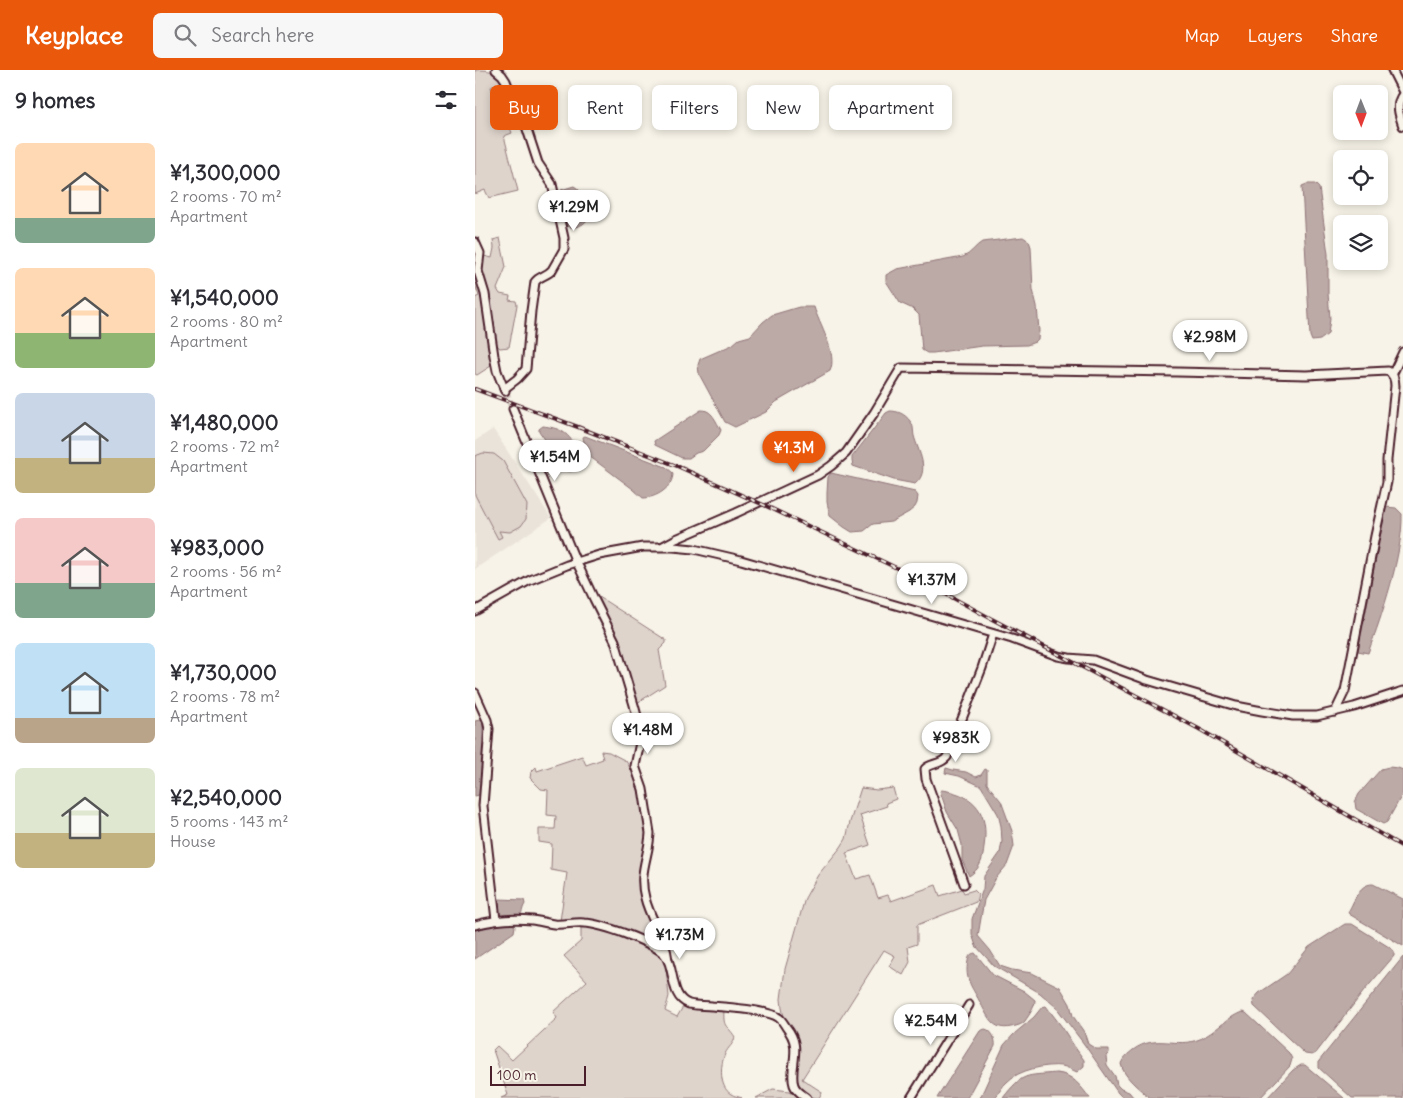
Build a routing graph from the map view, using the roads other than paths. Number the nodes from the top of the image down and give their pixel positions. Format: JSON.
{"nodes":[{"id":1,"x":496,"y":70,"type":"edge"},
{"id":2,"x":1392,"y":70,"type":"edge"},
{"id":3,"x":1403,"y":93,"type":"edge"},
{"id":4,"x":1403,"y":126,"type":"edge"},
{"id":5,"x":475,"y":242,"type":"edge"},
{"id":6,"x":1403,"y":352,"type":"edge"},
{"id":7,"x":1392,"y":375,"type":"junction"},
{"id":8,"x":513,"y":409,"type":"tunnel mouth"},
{"id":9,"x":663,"y":546,"type":"junction"},
{"id":10,"x":576,"y":562,"type":"junction"},
{"id":11,"x":475,"y":611,"type":"edge"},
{"id":12,"x":993,"y":634,"type":"junction"},
{"id":13,"x":1403,"y":691,"type":"edge"},
{"id":14,"x":475,"y":693,"type":"edge"},
{"id":15,"x":1335,"y":712,"type":"junction"},
{"id":16,"x":964,"y":884,"type":"dead end"},
{"id":17,"x":496,"y":920,"type":"junction"},
{"id":18,"x":475,"y":924,"type":"edge"},
{"id":19,"x":668,"y":960,"type":"junction"},
{"id":20,"x":969,"y":1005,"type":"dead end"},
{"id":21,"x":807,"y":1098,"type":"edge"},
{"id":22,"x":911,"y":1098,"type":"edge"}],
"edges":[{"from":1,"to":5,"type":"street"},
{"from":2,"to":3,"type":"street"},
{"from":3,"to":4,"type":"street"},
{"from":6,"to":7,"type":"street"},
{"from":7,"to":9,"type":"street"},
{"from":7,"to":15,"type":"street"},
{"from":8,"to":10,"type":"street"},
{"from":9,"to":10,"type":"street"},
{"from":9,"to":12,"type":"street"},
{"from":10,"to":11,"type":"street"},
{"from":10,"to":19,"type":"street"},
{"from":12,"to":15,"type":"street"},
{"from":12,"to":16,"type":"street"},
{"from":13,"to":15,"type":"street"},
{"from":14,"to":17,"type":"street"},
{"from":17,"to":18,"type":"street"},
{"from":17,"to":19,"type":"street"},
{"from":19,"to":21,"type":"street"},
{"from":20,"to":22,"type":"street"}]}
